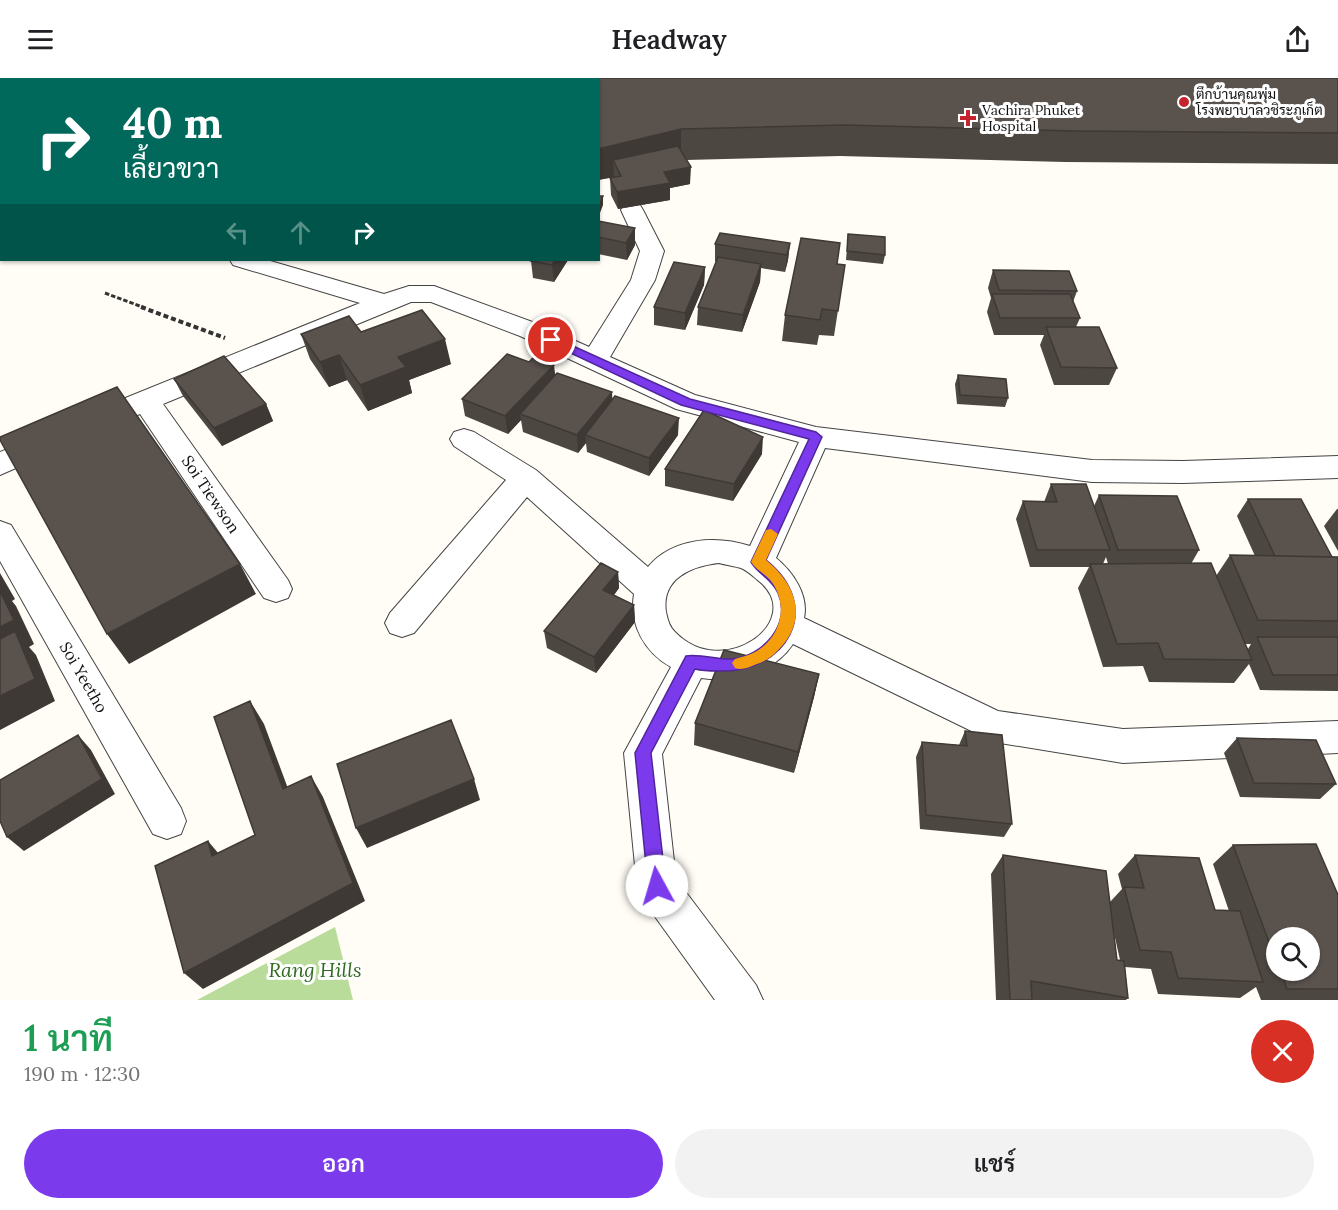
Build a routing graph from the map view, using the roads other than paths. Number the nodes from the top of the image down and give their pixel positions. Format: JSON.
{"nodes":[{"id":1,"x":632,"y":210,"type":"dead end"},
{"id":2,"x":245,"y":261,"type":"edge"},
{"id":3,"x":385,"y":302,"type":"junction"},
{"id":4,"x":595,"y":359,"type":"junction"},
{"id":5,"x":145,"y":399,"type":"junction"},
{"id":6,"x":816,"y":437,"type":"junction"},
{"id":7,"x":464,"y":439,"type":"dead end"},
{"id":8,"x":0,"y":464,"type":"edge"},
{"id":9,"x":1338,"y":467,"type":"edge"},
{"id":10,"x":525,"y":478,"type":"junction"},
{"id":11,"x":0,"y":533,"type":"edge"},
{"id":12,"x":758,"y":562,"type":"junction"},
{"id":13,"x":276,"y":589,"type":"dead end"},
{"id":14,"x":651,"y":589,"type":"junction"},
{"id":15,"x":402,"y":623,"type":"dead end"},
{"id":16,"x":786,"y":625,"type":"junction"},
{"id":17,"x":692,"y":661,"type":"junction"},
{"id":18,"x":1338,"y":737,"type":"edge"},
{"id":19,"x":167,"y":821,"type":"dead end"},
{"id":20,"x":741,"y":1000,"type":"edge"}],
"edges":[{"from":1,"to":4,"type":"street"},
{"from":2,"to":3,"type":"street"},
{"from":3,"to":4,"type":"street"},
{"from":3,"to":5,"type":"street"},
{"from":4,"to":6,"type":"street"},
{"from":5,"to":8,"type":"street"},
{"from":5,"to":13,"type":"street","name":"Soi Tiewson"},
{"from":6,"to":9,"type":"street"},
{"from":6,"to":12,"type":"street"},
{"from":7,"to":10,"type":"street"},
{"from":10,"to":14,"type":"street"},
{"from":10,"to":15,"type":"street"},
{"from":11,"to":19,"type":"street","name":"Soi Yeetho"},
{"from":12,"to":14,"type":"street"},
{"from":12,"to":16,"type":"street"},
{"from":14,"to":17,"type":"street"},
{"from":16,"to":17,"type":"street"},
{"from":16,"to":18,"type":"street"},
{"from":17,"to":20,"type":"street"}]}
